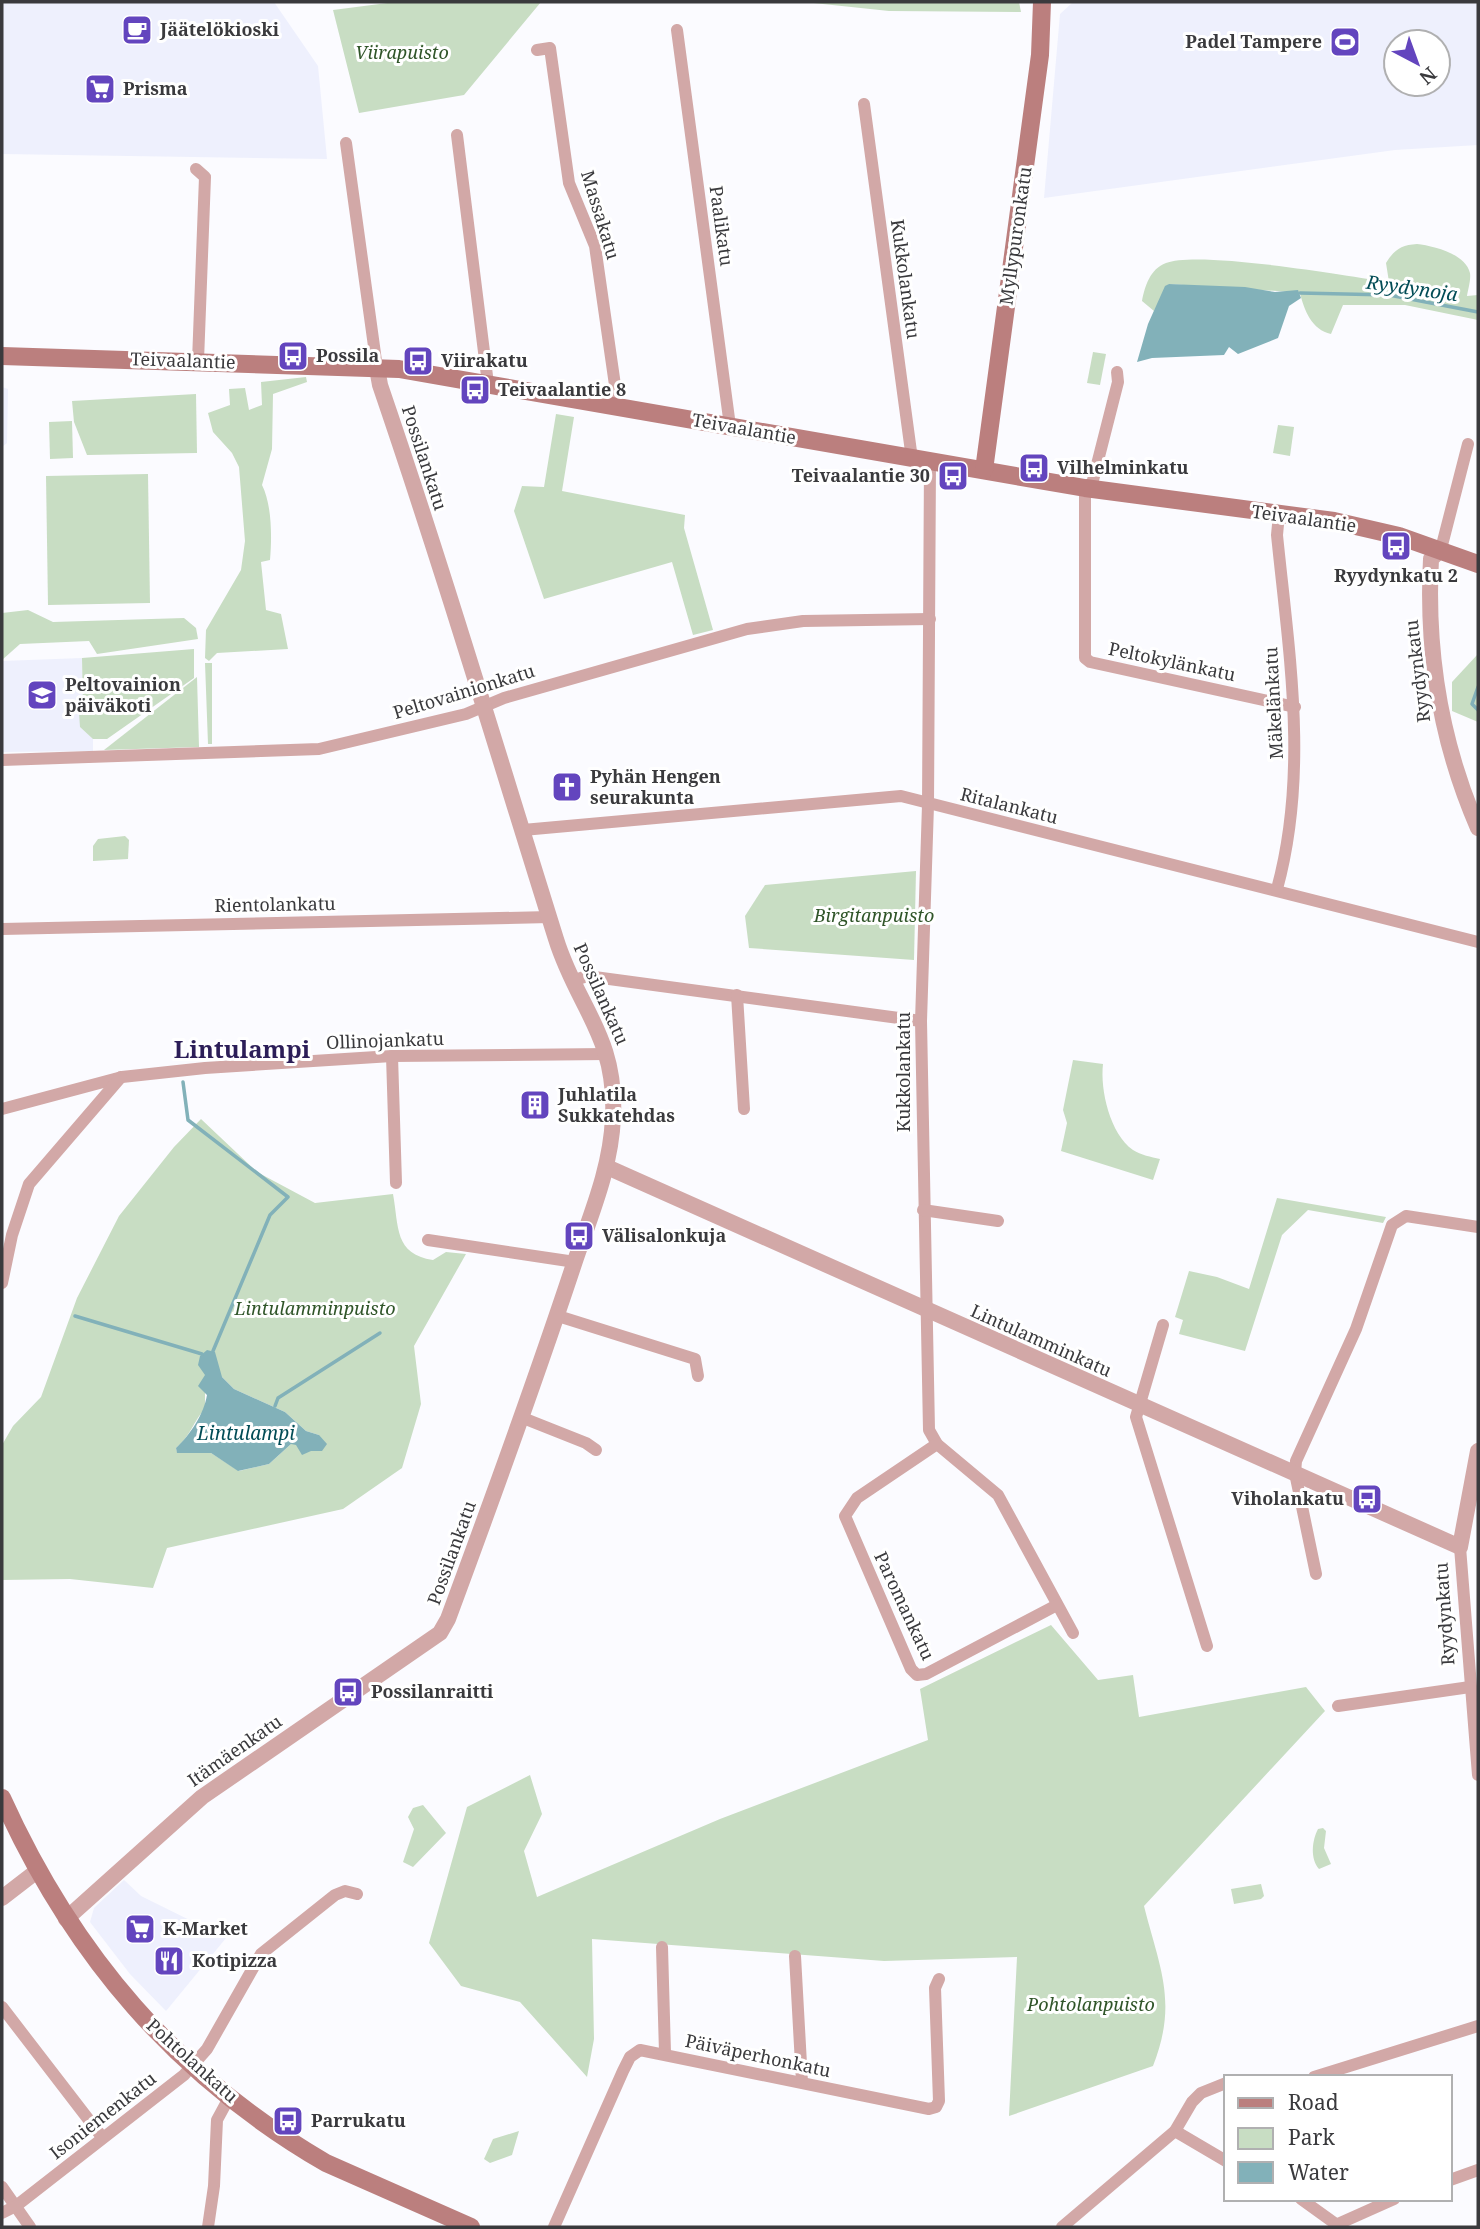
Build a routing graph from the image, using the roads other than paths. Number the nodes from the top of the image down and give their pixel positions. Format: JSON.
{"nodes":[{"id":1,"x":1042,"y":2,"type":"edge"},
{"id":2,"x":677,"y":30,"type":"dead end"},
{"id":3,"x":537,"y":50,"type":"dead end"},
{"id":4,"x":864,"y":104,"type":"dead end"},
{"id":5,"x":457,"y":135,"type":"dead end"},
{"id":6,"x":346,"y":143,"type":"dead end"},
{"id":7,"x":196,"y":169,"type":"dead end"},
{"id":8,"x":2,"y":356,"type":"edge"},
{"id":9,"x":198,"y":361,"type":"junction"},
{"id":10,"x":377,"y":368,"type":"junction"},
{"id":11,"x":1117,"y":372,"type":"dead end"},
{"id":12,"x":488,"y":384,"type":"junction"},
{"id":13,"x":618,"y":406,"type":"junction"},
{"id":14,"x":730,"y":426,"type":"junction"},
{"id":15,"x":1468,"y":444,"type":"dead end"},
{"id":16,"x":921,"y":461,"type":"junction"},
{"id":17,"x":984,"y":470,"type":"junction"},
{"id":18,"x":1088,"y":488,"type":"junction"},
{"id":19,"x":1279,"y":514,"type":"junction"},
{"id":20,"x":1441,"y":548,"type":"junction"},
{"id":21,"x":1478,"y":564,"type":"edge"},
{"id":22,"x":930,"y":619,"type":"junction"},
{"id":23,"x":484,"y":705,"type":"junction"},
{"id":24,"x":1295,"y":707,"type":"junction"},
{"id":25,"x":2,"y":760,"type":"edge"},
{"id":26,"x":928,"y":804,"type":"junction"},
{"id":27,"x":1478,"y":828,"type":"edge"},
{"id":28,"x":523,"y":830,"type":"junction"},
{"id":29,"x":1277,"y":889,"type":"junction"},
{"id":30,"x":550,"y":917,"type":"junction"},
{"id":31,"x":2,"y":929,"type":"edge"},
{"id":32,"x":1478,"y":942,"type":"edge"},
{"id":33,"x":575,"y":980,"type":"junction"},
{"id":34,"x":737,"y":995,"type":"junction"},
{"id":35,"x":921,"y":1021,"type":"junction"},
{"id":36,"x":607,"y":1054,"type":"junction"},
{"id":37,"x":392,"y":1056,"type":"junction"},
{"id":38,"x":121,"y":1077,"type":"junction"},
{"id":39,"x":2,"y":1109,"type":"edge"},
{"id":40,"x":744,"y":1109,"type":"dead end"},
{"id":41,"x":607,"y":1167,"type":"junction"},
{"id":42,"x":396,"y":1183,"type":"dead end"},
{"id":43,"x":923,"y":1210,"type":"junction"},
{"id":44,"x":998,"y":1221,"type":"dead end"},
{"id":45,"x":1478,"y":1227,"type":"edge"},
{"id":46,"x":428,"y":1240,"type":"dead end"},
{"id":47,"x":575,"y":1262,"type":"junction"},
{"id":48,"x":2,"y":1283,"type":"edge"},
{"id":49,"x":925,"y":1309,"type":"junction"},
{"id":50,"x":558,"y":1316,"type":"junction"},
{"id":51,"x":1164,"y":1325,"type":"dead end"},
{"id":52,"x":698,"y":1377,"type":"dead end"},
{"id":53,"x":1139,"y":1406,"type":"junction"},
{"id":54,"x":523,"y":1418,"type":"junction"},
{"id":55,"x":937,"y":1444,"type":"junction"},
{"id":56,"x":596,"y":1450,"type":"dead end"},
{"id":57,"x":1478,"y":1451,"type":"edge"},
{"id":58,"x":1295,"y":1473,"type":"junction"},
{"id":59,"x":1461,"y":1547,"type":"junction"},
{"id":60,"x":1316,"y":1574,"type":"dead end"},
{"id":61,"x":1057,"y":1605,"type":"junction"},
{"id":62,"x":440,"y":1633,"type":"joint"},
{"id":63,"x":1073,"y":1633,"type":"dead end"},
{"id":64,"x":1206,"y":1646,"type":"dead end"},
{"id":65,"x":1470,"y":1687,"type":"junction"},
{"id":66,"x":1338,"y":1706,"type":"dead end"},
{"id":67,"x":1478,"y":1775,"type":"edge"},
{"id":68,"x":2,"y":1798,"type":"edge"},
{"id":69,"x":37,"y":1871,"type":"junction"},
{"id":70,"x":357,"y":1894,"type":"dead end"},
{"id":71,"x":2,"y":1898,"type":"edge"},
{"id":72,"x":66,"y":1919,"type":"junction"},
{"id":73,"x":662,"y":1947,"type":"dead end"},
{"id":74,"x":795,"y":1956,"type":"dead end"},
{"id":75,"x":939,"y":1979,"type":"dead end"},
{"id":76,"x":2,"y":2007,"type":"edge"},
{"id":77,"x":1478,"y":2026,"type":"edge"},
{"id":78,"x":664,"y":2053,"type":"junction"},
{"id":79,"x":194,"y":2064,"type":"junction"},
{"id":80,"x":1320,"y":2075,"type":"edge"},
{"id":81,"x":802,"y":2082,"type":"junction"},
{"id":82,"x":1224,"y":2084,"type":"edge"},
{"id":83,"x":230,"y":2096,"type":"junction"},
{"id":84,"x":1175,"y":2131,"type":"junction"},
{"id":85,"x":102,"y":2137,"type":"junction"},
{"id":86,"x":1224,"y":2160,"type":"edge"},
{"id":87,"x":1478,"y":2170,"type":"edge"},
{"id":88,"x":1452,"y":2179,"type":"edge"},
{"id":89,"x":2,"y":2187,"type":"edge"},
{"id":90,"x":1304,"y":2201,"type":"edge"},
{"id":91,"x":1390,"y":2201,"type":"edge"},
{"id":92,"x":16,"y":2206,"type":"junction"},
{"id":93,"x":2,"y":2213,"type":"edge"},
{"id":94,"x":1339,"y":2226,"type":"edge"},
{"id":95,"x":30,"y":2227,"type":"edge"},
{"id":96,"x":208,"y":2227,"type":"edge"},
{"id":97,"x":471,"y":2227,"type":"edge"},
{"id":98,"x":554,"y":2227,"type":"edge"},
{"id":99,"x":1062,"y":2227,"type":"edge"}],
"edges":[{"from":1,"to":17,"type":"main road","name":"Myllypuronkatu"},
{"from":2,"to":14,"type":"street","name":"Paalikatu"},
{"from":3,"to":13,"type":"street","name":"Massakatu"},
{"from":4,"to":16,"type":"street","name":"Kukkolankatu"},
{"from":5,"to":12,"type":"street"},
{"from":6,"to":10,"type":"street"},
{"from":7,"to":9,"type":"street"},
{"from":8,"to":9,"type":"main road","name":"Teivaalantie"},
{"from":9,"to":10,"type":"main road","name":"Teivaalantie"},
{"from":10,"to":12,"type":"main road","name":"Teivaalantie"},
{"from":10,"to":23,"type":"street","name":"Possilankatu"},
{"from":11,"to":18,"type":"street"},
{"from":12,"to":13,"type":"main road","name":"Teivaalantie"},
{"from":13,"to":14,"type":"main road","name":"Teivaalantie"},
{"from":14,"to":16,"type":"main road","name":"Teivaalantie"},
{"from":15,"to":20,"type":"street"},
{"from":16,"to":17,"type":"main road","name":"Teivaalantie"},
{"from":16,"to":22,"type":"street","name":"Kukkolankatu"},
{"from":17,"to":18,"type":"main road","name":"Teivaalantie"},
{"from":18,"to":19,"type":"main road","name":"Teivaalantie"},
{"from":18,"to":24,"type":"street","name":"Peltokylänkatu"},
{"from":19,"to":20,"type":"main road","name":"Teivaalantie"},
{"from":19,"to":24,"type":"street","name":"Mäkelänkatu"},
{"from":20,"to":21,"type":"main road","name":"Teivaalantie"},
{"from":20,"to":27,"type":"street","name":"Ryydynkatu"},
{"from":22,"to":23,"type":"street","name":"Peltovainionkatu"},
{"from":22,"to":26,"type":"street","name":"Kukkolankatu"},
{"from":23,"to":25,"type":"street","name":"Peltovainionkatu"},
{"from":23,"to":28,"type":"street","name":"Possilankatu"},
{"from":24,"to":29,"type":"street","name":"Mäkelänkatu"},
{"from":26,"to":28,"type":"street","name":"Ritalankatu"},
{"from":26,"to":29,"type":"street","name":"Ritalankatu"},
{"from":26,"to":35,"type":"street","name":"Kukkolankatu"},
{"from":28,"to":30,"type":"street","name":"Possilankatu"},
{"from":29,"to":32,"type":"street","name":"Ritalankatu"},
{"from":30,"to":31,"type":"street","name":"Rientolankatu"},
{"from":30,"to":33,"type":"street","name":"Possilankatu"},
{"from":33,"to":34,"type":"street"},
{"from":33,"to":36,"type":"street","name":"Possilankatu"},
{"from":34,"to":35,"type":"street"},
{"from":34,"to":40,"type":"street"},
{"from":35,"to":43,"type":"street","name":"Kukkolankatu"},
{"from":36,"to":37,"type":"street","name":"Ollinojankatu"},
{"from":36,"to":41,"type":"street","name":"Possilankatu"},
{"from":37,"to":38,"type":"street","name":"Ollinojankatu"},
{"from":37,"to":42,"type":"street"},
{"from":38,"to":39,"type":"street","name":"Ollinojankatu"},
{"from":38,"to":48,"type":"street"},
{"from":41,"to":47,"type":"street","name":"Possilankatu"},
{"from":41,"to":49,"type":"street","name":"Lintulamminkatu"},
{"from":43,"to":44,"type":"street"},
{"from":43,"to":49,"type":"street","name":"Kukkolankatu"},
{"from":45,"to":58,"type":"street"},
{"from":46,"to":47,"type":"street"},
{"from":47,"to":50,"type":"street","name":"Possilankatu"},
{"from":49,"to":53,"type":"street","name":"Lintulamminkatu"},
{"from":49,"to":55,"type":"street","name":"Kukkolankatu"},
{"from":50,"to":52,"type":"street"},
{"from":50,"to":54,"type":"street","name":"Possilankatu"},
{"from":51,"to":53,"type":"street"},
{"from":53,"to":58,"type":"street","name":"Lintulamminkatu"},
{"from":53,"to":64,"type":"street"},
{"from":54,"to":56,"type":"street"},
{"from":54,"to":62,"type":"street","name":"Possilankatu"},
{"from":55,"to":61,"type":"street"},
{"from":55,"to":61,"type":"street","name":"Paromankatu"},
{"from":57,"to":59,"type":"street","name":"Ryydynkatu"},
{"from":58,"to":59,"type":"street","name":"Lintulamminkatu"},
{"from":58,"to":60,"type":"street"},
{"from":59,"to":65,"type":"street","name":"Ryydynkatu"},
{"from":61,"to":63,"type":"street"},
{"from":62,"to":72,"type":"street","name":"Itämäenkatu"},
{"from":65,"to":66,"type":"street"},
{"from":65,"to":67,"type":"street","name":"Ryydynkatu"},
{"from":68,"to":69,"type":"main road","name":"Pohtolankatu"},
{"from":69,"to":71,"type":"street"},
{"from":69,"to":72,"type":"main road","name":"Pohtolankatu"},
{"from":70,"to":79,"type":"street","name":"Isoniemenkatu"},
{"from":72,"to":79,"type":"main road","name":"Pohtolankatu"},
{"from":73,"to":78,"type":"street"},
{"from":74,"to":81,"type":"street"},
{"from":75,"to":81,"type":"street","name":"Päiväperhonkatu"},
{"from":76,"to":85,"type":"street"},
{"from":77,"to":80,"type":"street"},
{"from":78,"to":81,"type":"street","name":"Päiväperhonkatu"},
{"from":78,"to":98,"type":"street","name":"Päiväperhonkatu"},
{"from":79,"to":83,"type":"main road","name":"Pohtolankatu"},
{"from":79,"to":85,"type":"street","name":"Isoniemenkatu"},
{"from":82,"to":84,"type":"street"},
{"from":83,"to":96,"type":"street"},
{"from":83,"to":97,"type":"main road","name":"Pohtolankatu"},
{"from":84,"to":86,"type":"street"},
{"from":84,"to":99,"type":"street"},
{"from":85,"to":92,"type":"street","name":"Isoniemenkatu"},
{"from":87,"to":88,"type":"street"},
{"from":89,"to":92,"type":"street"},
{"from":90,"to":94,"type":"street"},
{"from":91,"to":94,"type":"street"},
{"from":92,"to":93,"type":"street","name":"Isoniemenkatu"},
{"from":92,"to":95,"type":"street"}]}
